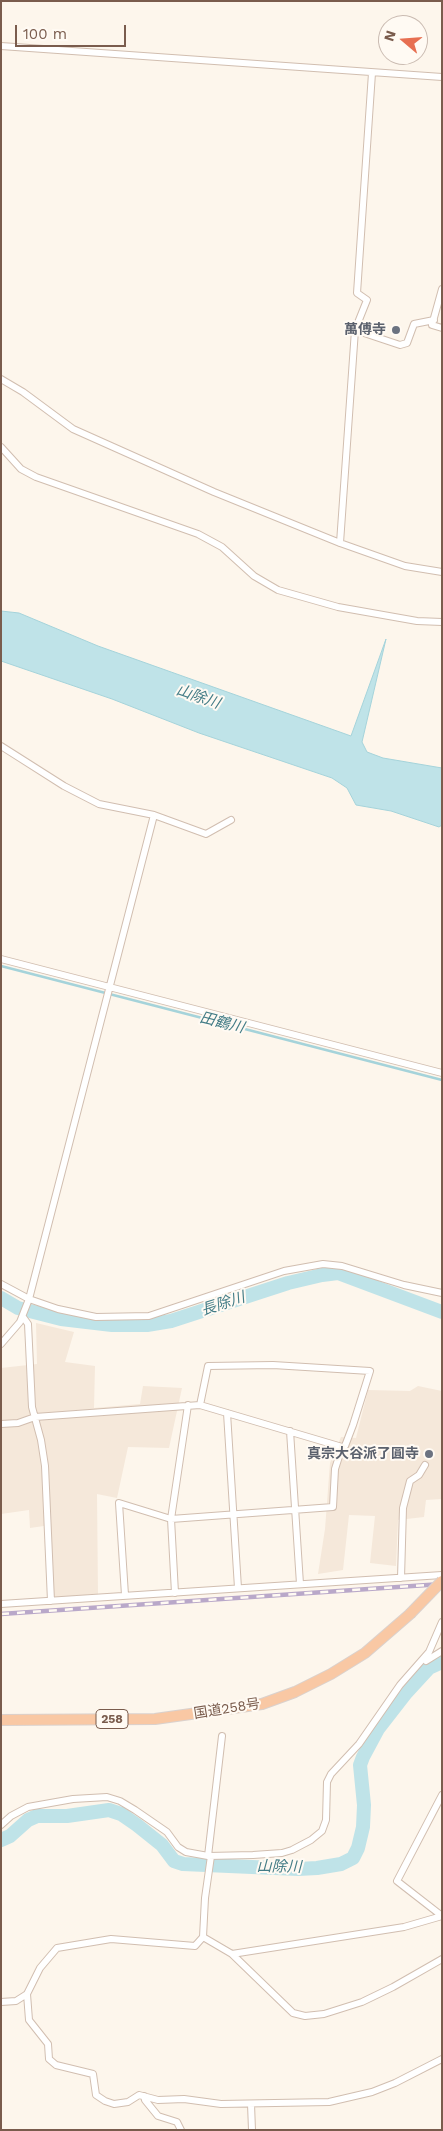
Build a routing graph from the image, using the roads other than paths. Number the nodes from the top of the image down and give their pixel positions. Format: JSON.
{"nodes":[{"id":1,"x":1,"y":46,"type":"edge"},
{"id":2,"x":372,"y":72,"type":"junction"},
{"id":3,"x":442,"y":77,"type":"edge"},
{"id":4,"x":442,"y":289,"type":"edge"},
{"id":5,"x":434,"y":320,"type":"junction"},
{"id":6,"x":442,"y":328,"type":"edge"},
{"id":7,"x":355,"y":330,"type":"junction"},
{"id":8,"x":1,"y":379,"type":"edge"},
{"id":9,"x":1,"y":448,"type":"edge"},
{"id":10,"x":340,"y":543,"type":"junction"},
{"id":11,"x":442,"y":572,"type":"edge"},
{"id":12,"x":442,"y":622,"type":"edge"},
{"id":13,"x":1,"y":746,"type":"edge"},
{"id":14,"x":154,"y":815,"type":"junction"},
{"id":15,"x":231,"y":820,"type":"dead end"},
{"id":16,"x":1,"y":959,"type":"edge"},
{"id":17,"x":108,"y":991,"type":"junction"},
{"id":18,"x":442,"y":1072,"type":"edge"},
{"id":19,"x":1,"y":1284,"type":"edge"},
{"id":20,"x":442,"y":1293,"type":"edge"},
{"id":21,"x":29,"y":1301,"type":"junction"},
{"id":22,"x":24,"y":1316,"type":"junction"},
{"id":23,"x":1,"y":1344,"type":"edge"},
{"id":24,"x":188,"y":1405,"type":"junction"},
{"id":25,"x":200,"y":1405,"type":"junction"},
{"id":26,"x":227,"y":1413,"type":"junction"},
{"id":27,"x":35,"y":1417,"type":"junction"},
{"id":28,"x":1,"y":1424,"type":"edge"},
{"id":29,"x":290,"y":1431,"type":"junction"},
{"id":30,"x":342,"y":1447,"type":"junction"},
{"id":31,"x":425,"y":1465,"type":"dead end"},
{"id":32,"x":296,"y":1509,"type":"junction"},
{"id":33,"x":232,"y":1514,"type":"junction"},
{"id":34,"x":171,"y":1519,"type":"junction"},
{"id":35,"x":442,"y":1575,"type":"edge"},
{"id":36,"x":401,"y":1578,"type":"junction"},
{"id":37,"x":442,"y":1581,"type":"edge"},
{"id":38,"x":300,"y":1584,"type":"junction"},
{"id":39,"x":238,"y":1588,"type":"junction"},
{"id":40,"x":175,"y":1592,"type":"junction"},
{"id":41,"x":125,"y":1595,"type":"junction"},
{"id":42,"x":51,"y":1601,"type":"junction"},
{"id":43,"x":1,"y":1604,"type":"edge"},
{"id":44,"x":442,"y":1622,"type":"edge"},
{"id":45,"x":442,"y":1651,"type":"edge"},
{"id":46,"x":414,"y":1669,"type":"junction"},
{"id":47,"x":1,"y":1720,"type":"edge"},
{"id":48,"x":222,"y":1736,"type":"dead end"},
{"id":49,"x":442,"y":1795,"type":"edge"},
{"id":50,"x":1,"y":1825,"type":"edge"},
{"id":51,"x":209,"y":1856,"type":"junction"},
{"id":52,"x":442,"y":1916,"type":"edge"},
{"id":53,"x":203,"y":1937,"type":"junction"},
{"id":54,"x":232,"y":1954,"type":"junction"},
{"id":55,"x":442,"y":1960,"type":"edge"},
{"id":56,"x":26,"y":1994,"type":"junction"},
{"id":57,"x":1,"y":2002,"type":"edge"},
{"id":58,"x":442,"y":2059,"type":"edge"},
{"id":59,"x":144,"y":2096,"type":"junction"},
{"id":60,"x":251,"y":2104,"type":"junction"},
{"id":61,"x":181,"y":2130,"type":"edge"},
{"id":62,"x":252,"y":2130,"type":"edge"}],
"edges":[{"from":1,"to":2,"type":"street"},
{"from":2,"to":3,"type":"street"},
{"from":2,"to":7,"type":"street"},
{"from":4,"to":5,"type":"street"},
{"from":5,"to":6,"type":"street"},
{"from":5,"to":7,"type":"street"},
{"from":7,"to":10,"type":"street"},
{"from":8,"to":10,"type":"street"},
{"from":9,"to":12,"type":"street"},
{"from":10,"to":11,"type":"street"},
{"from":13,"to":14,"type":"street"},
{"from":14,"to":15,"type":"street"},
{"from":14,"to":17,"type":"street"},
{"from":16,"to":17,"type":"street"},
{"from":17,"to":18,"type":"street"},
{"from":17,"to":21,"type":"street"},
{"from":19,"to":21,"type":"street"},
{"from":20,"to":21,"type":"street"},
{"from":21,"to":22,"type":"street"},
{"from":22,"to":23,"type":"street"},
{"from":22,"to":27,"type":"street"},
{"from":24,"to":25,"type":"street"},
{"from":24,"to":27,"type":"street"},
{"from":24,"to":34,"type":"street"},
{"from":25,"to":26,"type":"street"},
{"from":25,"to":30,"type":"street"},
{"from":26,"to":29,"type":"street"},
{"from":26,"to":33,"type":"street"},
{"from":27,"to":28,"type":"street"},
{"from":27,"to":42,"type":"street"},
{"from":29,"to":30,"type":"street"},
{"from":29,"to":32,"type":"street"},
{"from":30,"to":32,"type":"street"},
{"from":31,"to":36,"type":"street"},
{"from":32,"to":33,"type":"street"},
{"from":32,"to":38,"type":"street"},
{"from":33,"to":34,"type":"street"},
{"from":33,"to":39,"type":"street"},
{"from":34,"to":40,"type":"street"},
{"from":34,"to":41,"type":"street"},
{"from":35,"to":36,"type":"street"},
{"from":36,"to":38,"type":"street"},
{"from":37,"to":47,"type":"highway","name":"国道258号","number":"258","bridge":true},
{"from":38,"to":39,"type":"street"},
{"from":39,"to":40,"type":"street"},
{"from":40,"to":41,"type":"street"},
{"from":41,"to":42,"type":"street"},
{"from":42,"to":43,"type":"street"},
{"from":44,"to":46,"type":"street"},
{"from":45,"to":46,"type":"street"},
{"from":46,"to":51,"type":"street"},
{"from":48,"to":51,"type":"street"},
{"from":49,"to":52,"type":"street"},
{"from":50,"to":51,"type":"street"},
{"from":51,"to":53,"type":"street"},
{"from":52,"to":54,"type":"street"},
{"from":53,"to":54,"type":"street"},
{"from":53,"to":56,"type":"street"},
{"from":54,"to":55,"type":"street"},
{"from":56,"to":57,"type":"street"},
{"from":56,"to":59,"type":"street"},
{"from":58,"to":60,"type":"street"},
{"from":59,"to":60,"type":"street"},
{"from":59,"to":61,"type":"street"},
{"from":60,"to":62,"type":"street"}]}
